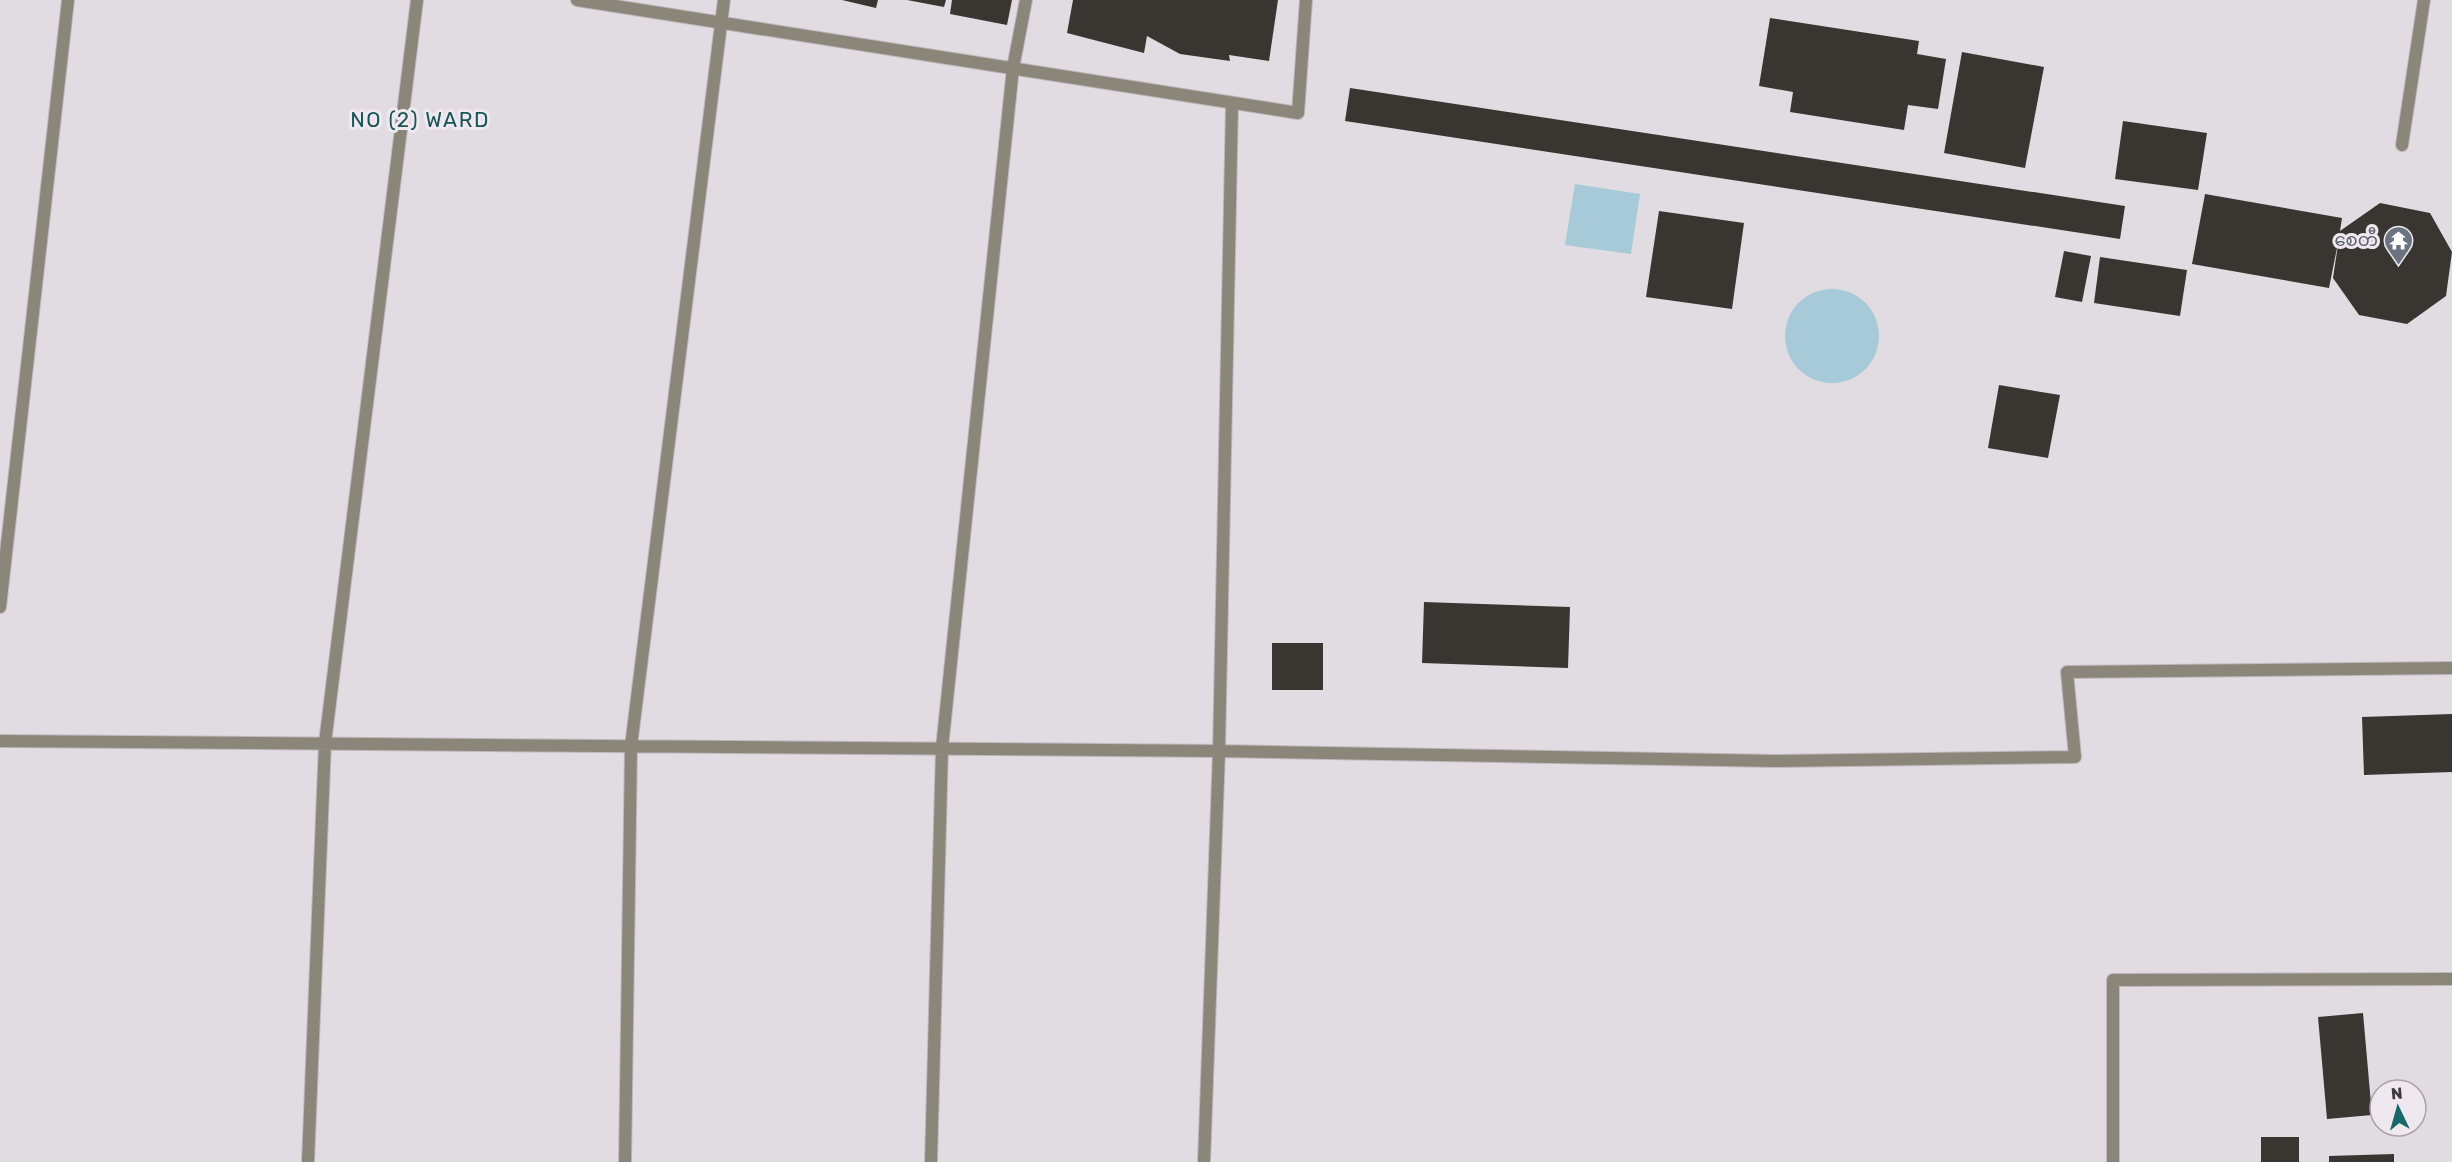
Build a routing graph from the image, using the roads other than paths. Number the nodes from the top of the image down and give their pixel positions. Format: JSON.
{"nodes":[{"id":1,"x":68,"y":0,"type":"edge"},
{"id":2,"x":417,"y":0,"type":"edge"},
{"id":3,"x":577,"y":0,"type":"edge"},
{"id":4,"x":724,"y":0,"type":"edge"},
{"id":5,"x":1026,"y":0,"type":"edge"},
{"id":6,"x":1306,"y":0,"type":"edge"},
{"id":7,"x":2424,"y":0,"type":"edge"},
{"id":8,"x":720,"y":23,"type":"junction"},
{"id":9,"x":1013,"y":68,"type":"junction"},
{"id":10,"x":1232,"y":103,"type":"junction"},
{"id":11,"x":2402,"y":145,"type":"dead end"},
{"id":12,"x":0,"y":607,"type":"edge"},
{"id":13,"x":2452,"y":668,"type":"edge"},
{"id":14,"x":0,"y":741,"type":"edge"},
{"id":15,"x":325,"y":743,"type":"junction"},
{"id":16,"x":631,"y":746,"type":"junction"},
{"id":17,"x":942,"y":748,"type":"junction"},
{"id":18,"x":1219,"y":750,"type":"junction"},
{"id":19,"x":2452,"y":979,"type":"edge"},
{"id":20,"x":308,"y":1162,"type":"edge"},
{"id":21,"x":625,"y":1162,"type":"edge"},
{"id":22,"x":931,"y":1162,"type":"edge"},
{"id":23,"x":1204,"y":1162,"type":"edge"},
{"id":24,"x":2113,"y":1162,"type":"edge"}],
"edges":[{"from":1,"to":12,"type":"street"},
{"from":2,"to":15,"type":"street"},
{"from":3,"to":8,"type":"street"},
{"from":4,"to":8,"type":"street"},
{"from":5,"to":9,"type":"street"},
{"from":6,"to":10,"type":"street"},
{"from":7,"to":11,"type":"street"},
{"from":8,"to":9,"type":"street"},
{"from":8,"to":16,"type":"street"},
{"from":9,"to":10,"type":"street"},
{"from":9,"to":17,"type":"street"},
{"from":10,"to":18,"type":"street"},
{"from":13,"to":18,"type":"street"},
{"from":14,"to":15,"type":"street"},
{"from":15,"to":16,"type":"street"},
{"from":15,"to":20,"type":"street"},
{"from":16,"to":17,"type":"street"},
{"from":16,"to":21,"type":"street"},
{"from":17,"to":18,"type":"street"},
{"from":17,"to":22,"type":"street"},
{"from":18,"to":23,"type":"street"},
{"from":19,"to":24,"type":"street"}]}
